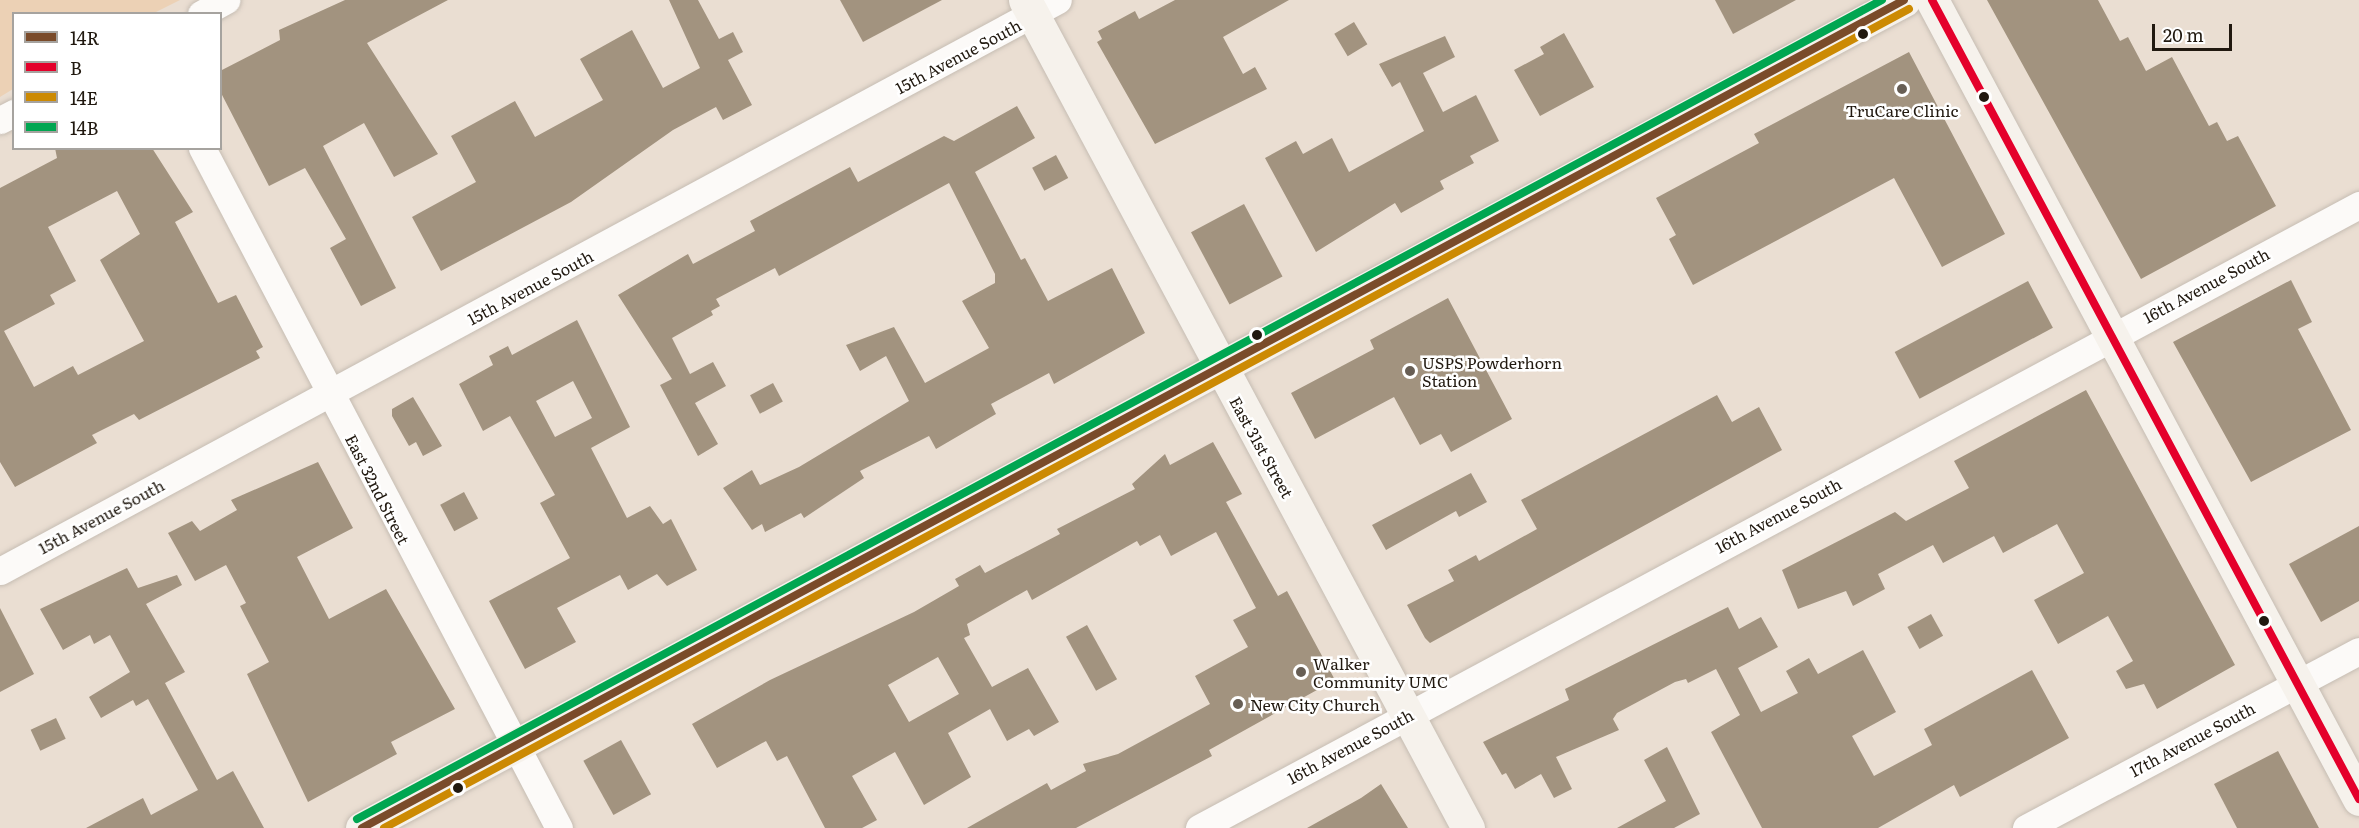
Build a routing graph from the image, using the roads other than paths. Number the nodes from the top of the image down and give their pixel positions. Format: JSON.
{"nodes":[{"id":1,"x":226,"y":0,"type":"edge"},
{"id":2,"x":1904,"y":0,"type":"edge"},
{"id":3,"x":1932,"y":0,"type":"edge"},
{"id":4,"x":1039,"y":5,"type":"edge"},
{"id":5,"x":205,"y":12,"type":"edge"},
{"id":6,"x":203,"y":150,"type":"edge"},
{"id":7,"x":2359,"y":205,"type":"edge"},
{"id":8,"x":2112,"y":336,"type":"junction"},
{"id":9,"x":1218,"y":366,"type":"junction"},
{"id":10,"x":328,"y":393,"type":"junction"},
{"id":11,"x":0,"y":571,"type":"edge"},
{"id":12,"x":2359,"y":651,"type":"edge"},
{"id":13,"x":2297,"y":684,"type":"junction"},
{"id":14,"x":1409,"y":714,"type":"junction"},
{"id":15,"x":513,"y":747,"type":"junction"},
{"id":16,"x":2359,"y":799,"type":"edge"},
{"id":17,"x":362,"y":828,"type":"edge"},
{"id":18,"x":559,"y":828,"type":"edge"},
{"id":19,"x":1199,"y":828,"type":"edge"},
{"id":20,"x":1468,"y":828,"type":"edge"},
{"id":21,"x":2026,"y":828,"type":"edge"}],
"edges":[{"from":1,"to":5,"type":"street"},
{"from":2,"to":9,"type":"street"},
{"from":3,"to":8,"type":"street"},
{"from":4,"to":9,"type":"street","name":"East 31st Street"},
{"from":4,"to":10,"type":"street","name":"15th Avenue South"},
{"from":6,"to":10,"type":"street","name":"East 32nd Street"},
{"from":7,"to":8,"type":"street","name":"16th Avenue South"},
{"from":8,"to":13,"type":"street"},
{"from":8,"to":14,"type":"street","name":"16th Avenue South"},
{"from":9,"to":14,"type":"street","name":"East 31st Street"},
{"from":9,"to":15,"type":"street"},
{"from":10,"to":11,"type":"street","name":"15th Avenue South"},
{"from":10,"to":15,"type":"street","name":"East 32nd Street"},
{"from":12,"to":13,"type":"street","name":"17th Avenue South"},
{"from":13,"to":16,"type":"street"},
{"from":13,"to":21,"type":"street","name":"17th Avenue South"},
{"from":14,"to":19,"type":"street","name":"16th Avenue South"},
{"from":14,"to":20,"type":"street","name":"East 31st Street"},
{"from":15,"to":17,"type":"street"},
{"from":15,"to":18,"type":"street","name":"East 32nd Street"}]}
